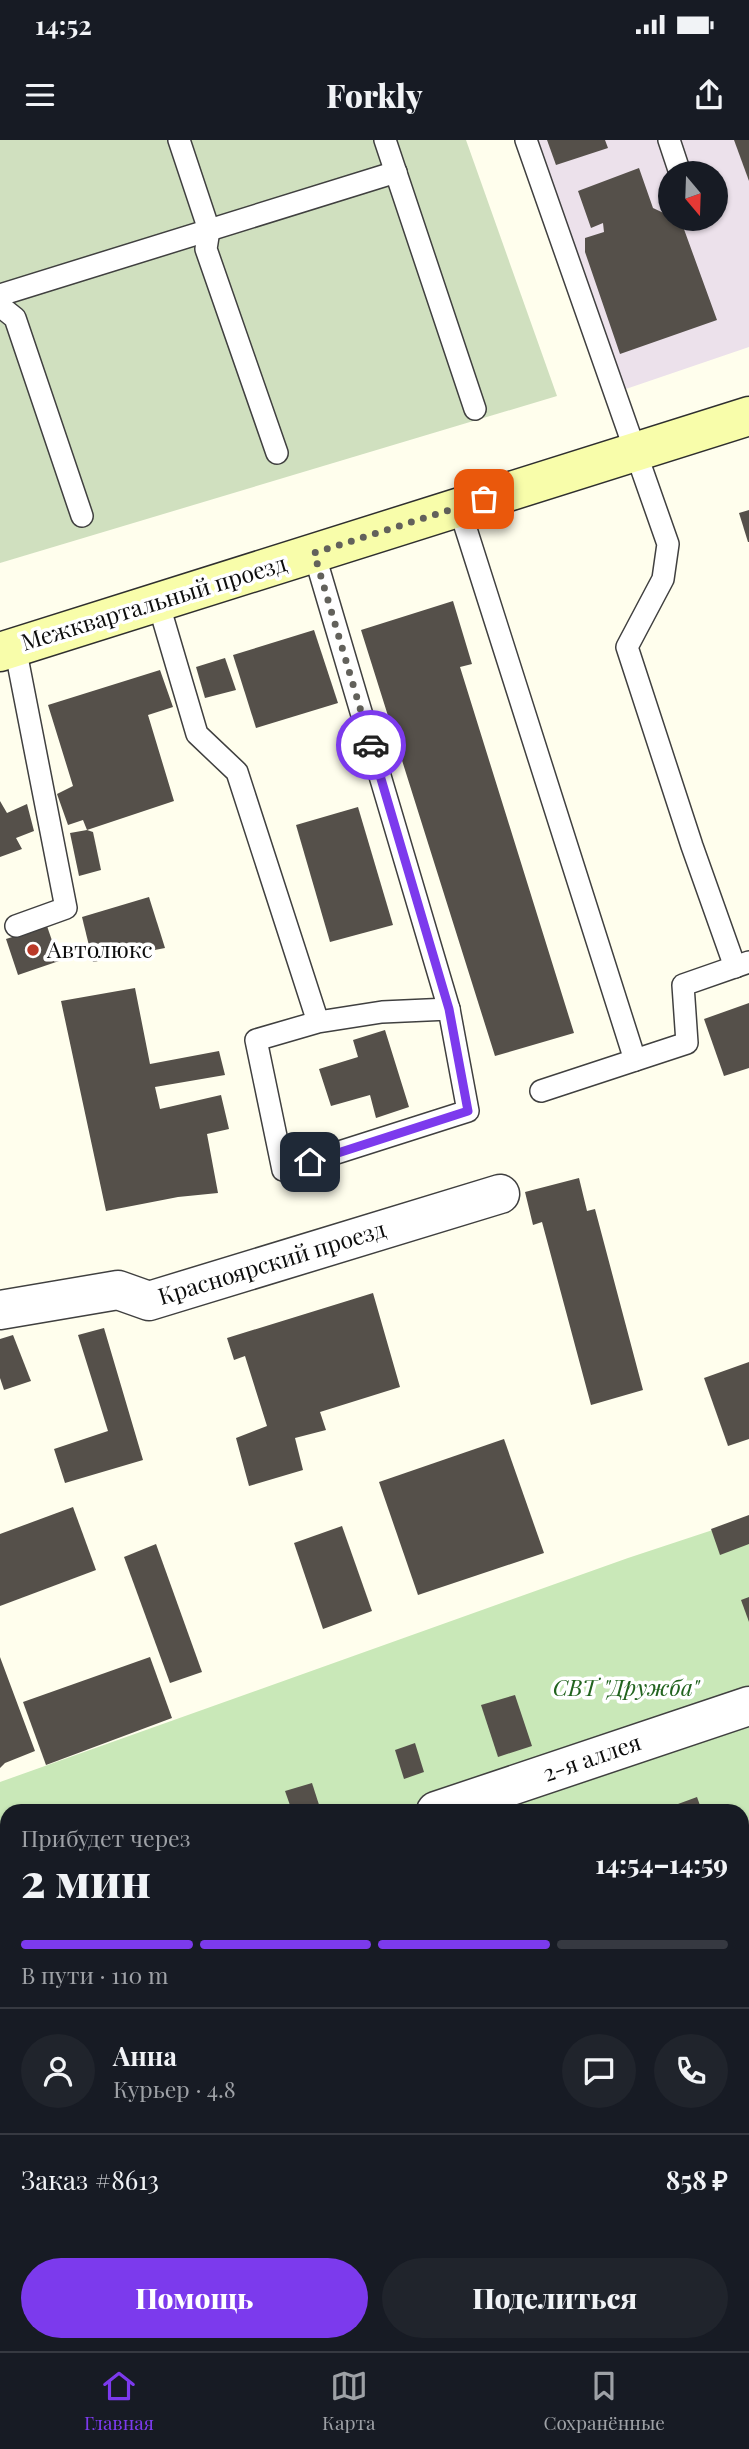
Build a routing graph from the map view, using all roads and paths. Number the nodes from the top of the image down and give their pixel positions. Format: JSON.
{"nodes":[{"id":1,"x":178,"y":140,"type":"edge"},
{"id":2,"x":385,"y":140,"type":"edge"},
{"id":3,"x":526,"y":140,"type":"edge"},
{"id":4,"x":669,"y":140,"type":"edge"},
{"id":5,"x":676,"y":161,"type":"edge"},
{"id":6,"x":396,"y":172,"type":"junction"},
{"id":7,"x":209,"y":230,"type":"junction"},
{"id":8,"x":0,"y":295,"type":"edge"},
{"id":9,"x":0,"y":306,"type":"edge"},
{"id":10,"x":475,"y":409,"type":"dead end"},
{"id":11,"x":749,"y":416,"type":"edge"},
{"id":12,"x":635,"y":452,"type":"junction"},
{"id":13,"x":277,"y":453,"type":"dead end"},
{"id":14,"x":459,"y":507,"type":"junction"},
{"id":15,"x":82,"y":516,"type":"dead end"},
{"id":16,"x":314,"y":553,"type":"junction"},
{"id":17,"x":158,"y":602,"type":"junction"},
{"id":18,"x":8,"y":649,"type":"edge"},
{"id":19,"x":16,"y":926,"type":"dead end"},
{"id":20,"x":742,"y":964,"type":"edge"},
{"id":21,"x":449,"y":1009,"type":"junction"},
{"id":22,"x":318,"y":1022,"type":"junction"},
{"id":23,"x":635,"y":1060,"type":"junction"},
{"id":24,"x":541,"y":1091,"type":"dead end"},
{"id":25,"x":500,"y":1194,"type":"dead end"},
{"id":26,"x":0,"y":1310,"type":"edge"},
{"id":27,"x":749,"y":1706,"type":"edge"},
{"id":28,"x":457,"y":1804,"type":"edge"}],
"edges":[{"from":1,"to":7,"type":"lane"},
{"from":2,"to":6,"type":"lane"},
{"from":3,"to":12,"type":"lane"},
{"from":4,"to":5,"type":"lane"},
{"from":6,"to":7,"type":"lane"},
{"from":6,"to":10,"type":"lane"},
{"from":7,"to":8,"type":"lane"},
{"from":7,"to":13,"type":"lane"},
{"from":9,"to":15,"type":"lane"},
{"from":11,"to":12,"type":"main road","name":"Межквартальный проезд"},
{"from":12,"to":14,"type":"main road","name":"Межквартальный проезд"},
{"from":12,"to":20,"type":"lane"},
{"from":14,"to":16,"type":"main road","name":"Межквартальный проезд"},
{"from":14,"to":23,"type":"lane"},
{"from":16,"to":17,"type":"main road","name":"Межквартальный проезд"},
{"from":16,"to":21,"type":"lane"},
{"from":17,"to":18,"type":"main road","name":"Межквартальный проезд"},
{"from":17,"to":22,"type":"lane"},
{"from":18,"to":19,"type":"lane"},
{"from":20,"to":23,"type":"lane"},
{"from":21,"to":22,"type":"lane"},
{"from":21,"to":22,"type":"lane"},
{"from":23,"to":24,"type":"lane"},
{"from":25,"to":26,"type":"street","name":"Красноярский проезд"},
{"from":27,"to":28,"type":"street","name":"2-я аллея"}]}
